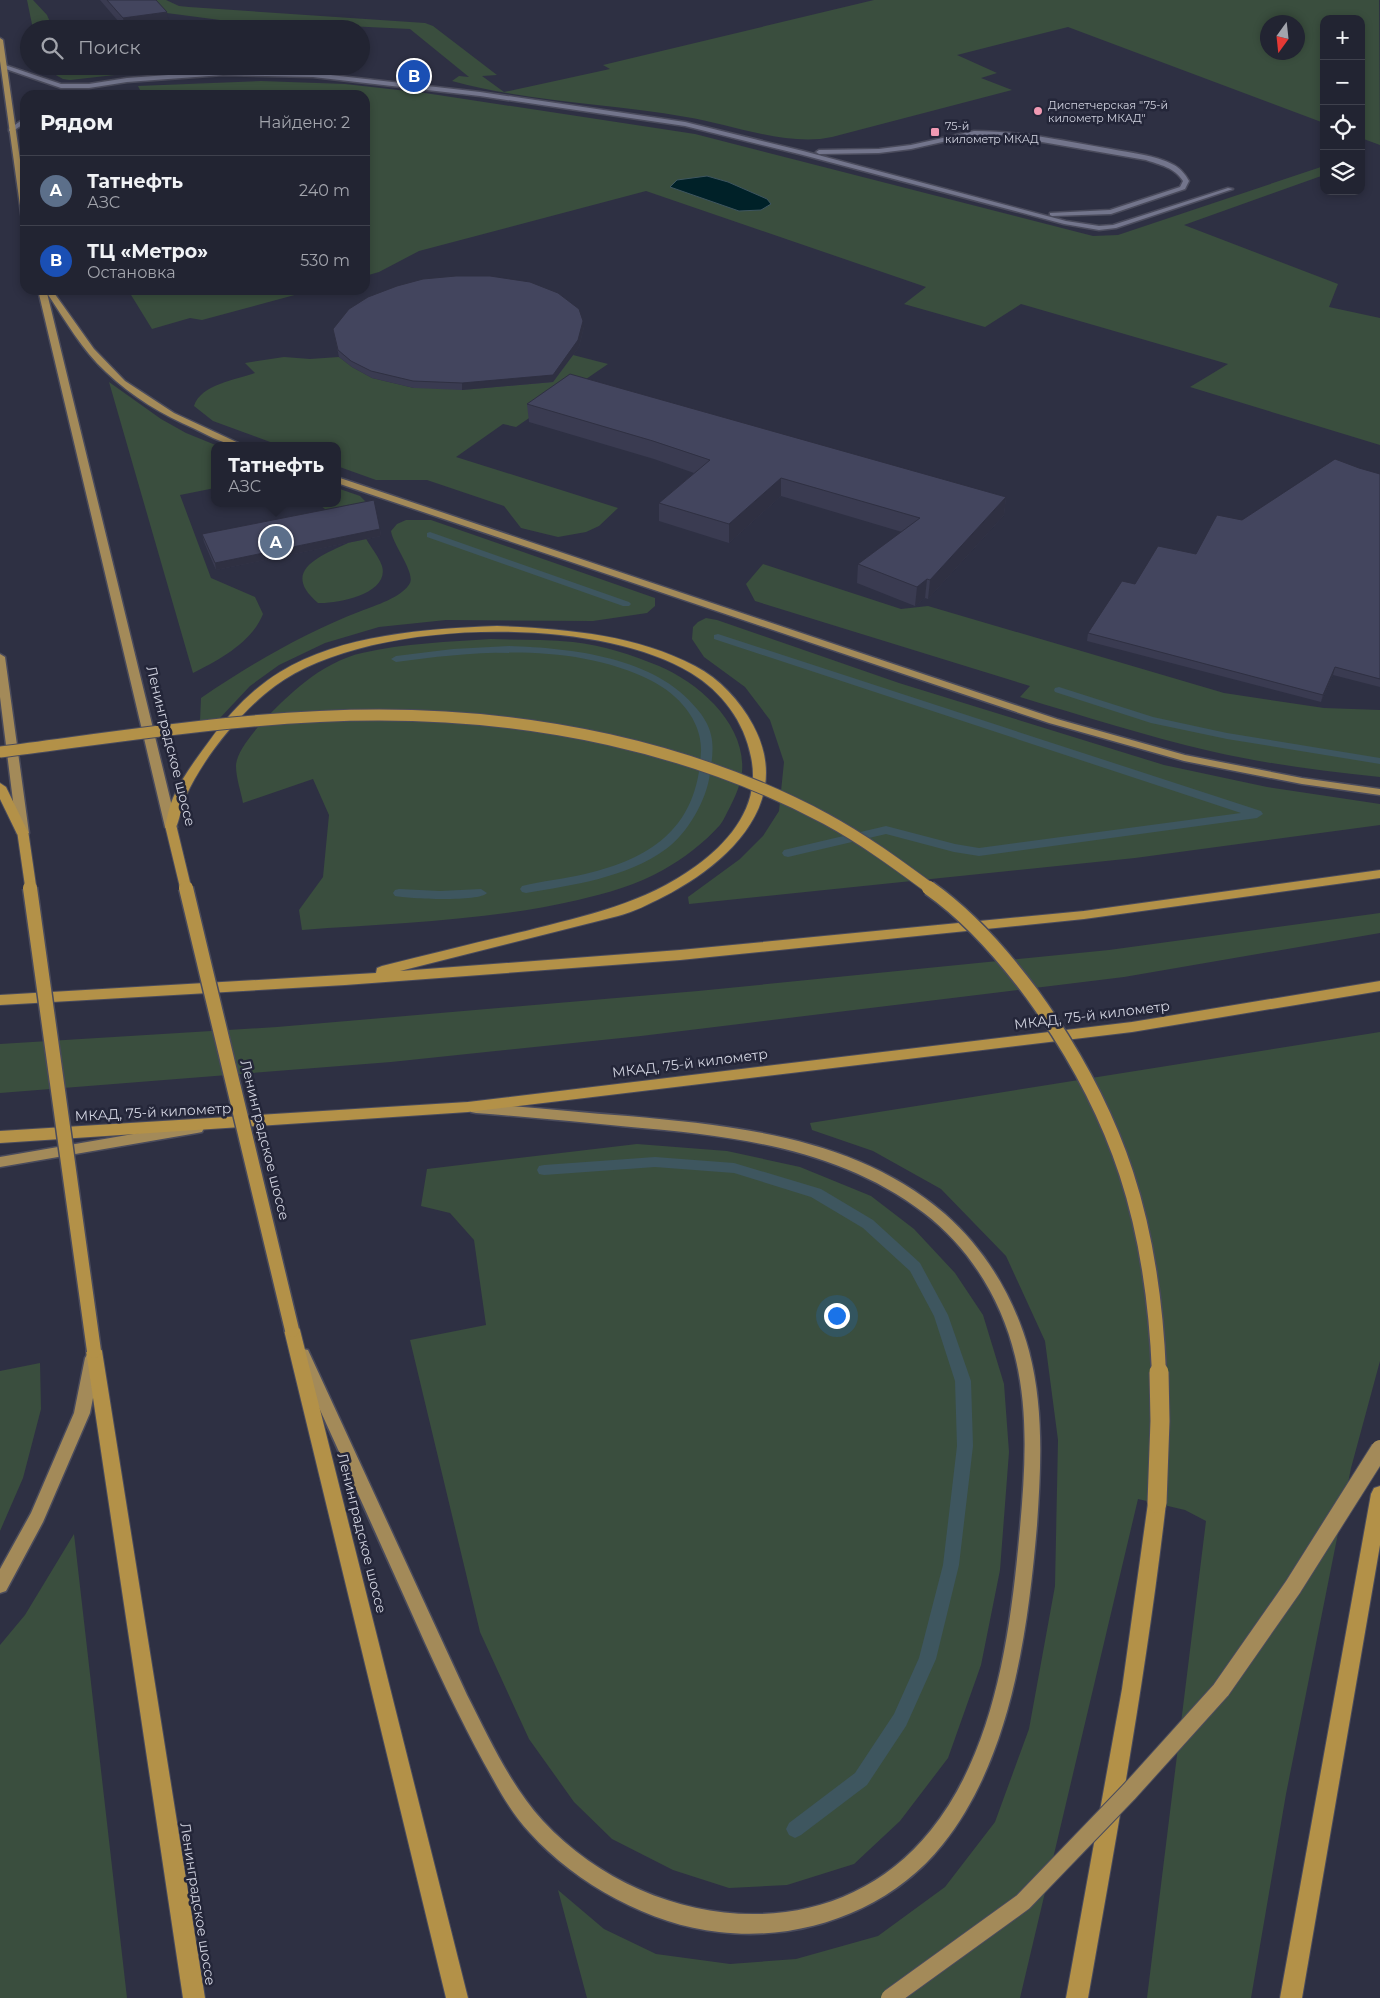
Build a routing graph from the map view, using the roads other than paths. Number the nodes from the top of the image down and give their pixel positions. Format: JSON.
{"nodes":[{"id":1,"x":0,"y":40,"type":"edge"},
{"id":2,"x":5,"y":67,"type":"junction"},
{"id":3,"x":20,"y":73,"type":"edge"},
{"id":4,"x":26,"y":75,"type":"edge"},
{"id":5,"x":195,"y":75,"type":"edge"},
{"id":6,"x":300,"y":75,"type":"edge"},
{"id":7,"x":89,"y":86,"type":"junction"},
{"id":8,"x":78,"y":90,"type":"edge"},
{"id":9,"x":20,"y":124,"type":"edge"},
{"id":10,"x":11,"y":130,"type":"junction"},
{"id":11,"x":800,"y":152,"type":"junction"},
{"id":12,"x":20,"y":188,"type":"edge"},
{"id":13,"x":1230,"y":189,"type":"dead end"},
{"id":14,"x":1024,"y":212,"type":"junction"},
{"id":15,"x":43,"y":295,"type":"edge"},
{"id":16,"x":51,"y":295,"type":"edge"},
{"id":17,"x":231,"y":442,"type":"edge"},
{"id":18,"x":341,"y":481,"type":"edge"},
{"id":19,"x":0,"y":657,"type":"edge"},
{"id":20,"x":0,"y":752,"type":"edge"},
{"id":21,"x":0,"y":787,"type":"edge"},
{"id":22,"x":1380,"y":792,"type":"edge"},
{"id":23,"x":171,"y":827,"type":"junction"},
{"id":24,"x":23,"y":834,"type":"junction"},
{"id":25,"x":1380,"y":874,"type":"edge"},
{"id":26,"x":344,"y":980,"type":"junction"},
{"id":27,"x":1380,"y":986,"type":"edge"},
{"id":28,"x":3,"y":999,"type":"edge"},
{"id":29,"x":468,"y":1107,"type":"junction"},
{"id":30,"x":221,"y":1124,"type":"junction"},
{"id":31,"x":0,"y":1137,"type":"edge"},
{"id":32,"x":0,"y":1162,"type":"edge"},
{"id":33,"x":292,"y":1330,"type":"junction"},
{"id":34,"x":94,"y":1351,"type":"junction"},
{"id":35,"x":1380,"y":1449,"type":"edge"},
{"id":36,"x":1380,"y":1494,"type":"edge"},
{"id":37,"x":0,"y":1585,"type":"edge"},
{"id":38,"x":194,"y":1998,"type":"edge"},
{"id":39,"x":457,"y":1998,"type":"edge"},
{"id":40,"x":890,"y":1998,"type":"edge"},
{"id":41,"x":1077,"y":1998,"type":"edge"},
{"id":42,"x":1290,"y":1998,"type":"edge"}],
"edges":[{"from":1,"to":2,"type":"main road"},
{"from":2,"to":3,"type":"street"},
{"from":2,"to":10,"type":"main road"},
{"from":4,"to":7,"type":"street"},
{"from":5,"to":7,"type":"street"},
{"from":6,"to":11,"type":"street"},
{"from":7,"to":8,"type":"street"},
{"from":9,"to":10,"type":"street"},
{"from":10,"to":12,"type":"main road"},
{"from":11,"to":14,"type":"street"},
{"from":11,"to":14,"type":"street"},
{"from":13,"to":14,"type":"street"},
{"from":15,"to":23,"type":"main road","name":"Ленинградское шоссе"},
{"from":16,"to":17,"type":"main road"},
{"from":18,"to":22,"type":"main road"},
{"from":19,"to":24,"type":"main road","name":"Ленинградское шоссе"},
{"from":20,"to":41,"type":"highway","bridge":true},
{"from":21,"to":24,"type":"highway"},
{"from":23,"to":26,"type":"highway"},
{"from":23,"to":33,"type":"highway","name":"Ленинградское шоссе","bridge":true},
{"from":24,"to":34,"type":"highway","name":"Ленинградское шоссе","bridge":true},
{"from":25,"to":26,"type":"highway"},
{"from":26,"to":28,"type":"highway"},
{"from":27,"to":29,"type":"highway","name":"МКАД, 75-й километр"},
{"from":29,"to":30,"type":"highway","name":"МКАД, 75-й километр"},
{"from":29,"to":33,"type":"main road"},
{"from":30,"to":31,"type":"highway","name":"МКАД, 75-й километр"},
{"from":30,"to":32,"type":"main road"},
{"from":33,"to":39,"type":"highway","name":"Ленинградское шоссе"},
{"from":34,"to":37,"type":"main road"},
{"from":34,"to":38,"type":"highway","name":"Ленинградское шоссе"},
{"from":35,"to":40,"type":"main road","bridge":true},
{"from":36,"to":42,"type":"highway"}]}
